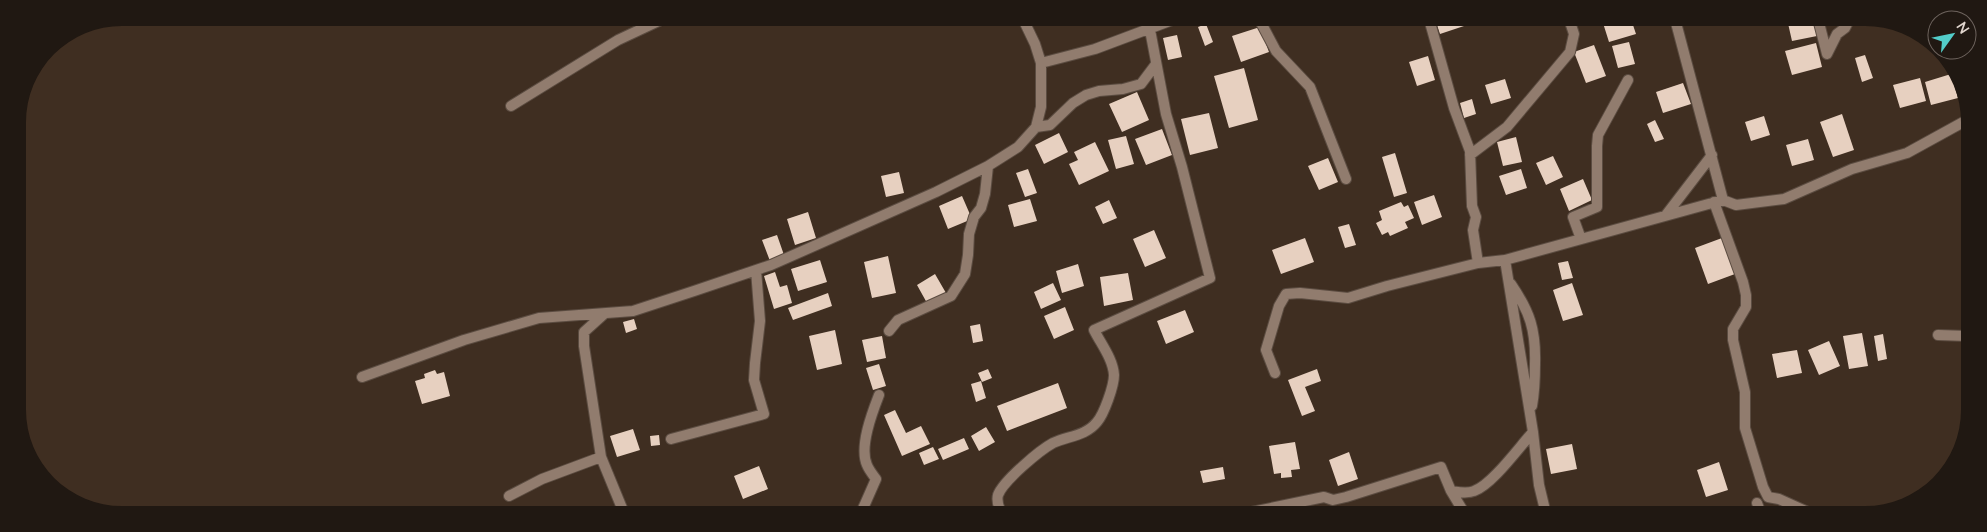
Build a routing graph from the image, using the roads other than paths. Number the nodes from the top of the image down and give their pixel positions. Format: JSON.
{"nodes":[{"id":1,"x":648,"y":26,"type":"edge"},
{"id":2,"x":1027,"y":26,"type":"edge"},
{"id":3,"x":1159,"y":26,"type":"edge"},
{"id":4,"x":1263,"y":26,"type":"edge"},
{"id":5,"x":1431,"y":26,"type":"edge"},
{"id":6,"x":1572,"y":26,"type":"edge"},
{"id":7,"x":1677,"y":26,"type":"edge"},
{"id":8,"x":1820,"y":26,"type":"edge"},
{"id":9,"x":1845,"y":26,"type":"edge"},
{"id":10,"x":1150,"y":30,"type":"junction"},
{"id":11,"x":1041,"y":63,"type":"junction"},
{"id":12,"x":1156,"y":64,"type":"junction"},
{"id":13,"x":1628,"y":80,"type":"dead end"},
{"id":14,"x":511,"y":106,"type":"dead end"},
{"id":15,"x":1961,"y":123,"type":"edge"},
{"id":16,"x":1036,"y":128,"type":"junction"},
{"id":17,"x":1470,"y":155,"type":"junction"},
{"id":18,"x":1712,"y":155,"type":"junction"},
{"id":19,"x":988,"y":166,"type":"junction"},
{"id":20,"x":1346,"y":179,"type":"dead end"},
{"id":21,"x":1719,"y":201,"type":"junction"},
{"id":22,"x":1666,"y":215,"type":"junction"},
{"id":23,"x":1581,"y":239,"type":"junction"},
{"id":24,"x":1506,"y":260,"type":"junction"},
{"id":25,"x":1478,"y":263,"type":"junction"},
{"id":26,"x":756,"y":270,"type":"junction"},
{"id":27,"x":1509,"y":281,"type":"junction"},
{"id":28,"x":604,"y":314,"type":"junction"},
{"id":29,"x":889,"y":331,"type":"dead end"},
{"id":30,"x":1938,"y":334,"type":"dead end"},
{"id":31,"x":1961,"y":336,"type":"edge"},
{"id":32,"x":1275,"y":373,"type":"dead end"},
{"id":33,"x":362,"y":376,"type":"dead end"},
{"id":34,"x":879,"y":394,"type":"dead end"},
{"id":35,"x":1530,"y":412,"type":"junction"},
{"id":36,"x":1533,"y":432,"type":"junction"},
{"id":37,"x":671,"y":439,"type":"dead end"},
{"id":38,"x":601,"y":457,"type":"junction"},
{"id":39,"x":1451,"y":491,"type":"junction"},
{"id":40,"x":509,"y":496,"type":"dead end"},
{"id":41,"x":1757,"y":503,"type":"dead end"},
{"id":42,"x":621,"y":506,"type":"edge"},
{"id":43,"x":864,"y":506,"type":"edge"},
{"id":44,"x":998,"y":506,"type":"edge"},
{"id":45,"x":1281,"y":506,"type":"edge"},
{"id":46,"x":1460,"y":506,"type":"edge"},
{"id":47,"x":1544,"y":506,"type":"edge"},
{"id":48,"x":1758,"y":506,"type":"edge"},
{"id":49,"x":1796,"y":506,"type":"edge"}],
"edges":[{"from":1,"to":14,"type":"street"},
{"from":2,"to":11,"type":"street"},
{"from":3,"to":10,"type":"street"},
{"from":4,"to":20,"type":"street"},
{"from":5,"to":17,"type":"street"},
{"from":6,"to":17,"type":"street"},
{"from":7,"to":18,"type":"street"},
{"from":8,"to":9,"type":"street"},
{"from":10,"to":11,"type":"street"},
{"from":10,"to":12,"type":"street"},
{"from":11,"to":16,"type":"street"},
{"from":12,"to":16,"type":"street"},
{"from":12,"to":44,"type":"street"},
{"from":13,"to":23,"type":"street"},
{"from":15,"to":21,"type":"street"},
{"from":16,"to":19,"type":"street"},
{"from":17,"to":25,"type":"street"},
{"from":18,"to":21,"type":"street"},
{"from":18,"to":22,"type":"street"},
{"from":19,"to":26,"type":"street"},
{"from":19,"to":29,"type":"street"},
{"from":21,"to":22,"type":"street"},
{"from":21,"to":49,"type":"street"},
{"from":22,"to":23,"type":"street"},
{"from":23,"to":24,"type":"street"},
{"from":24,"to":25,"type":"street"},
{"from":24,"to":27,"type":"street"},
{"from":25,"to":32,"type":"street"},
{"from":26,"to":28,"type":"street"},
{"from":26,"to":37,"type":"street"},
{"from":27,"to":35,"type":"street"},
{"from":27,"to":35,"type":"street"},
{"from":28,"to":33,"type":"street"},
{"from":28,"to":38,"type":"street"},
{"from":30,"to":31,"type":"street"},
{"from":34,"to":43,"type":"street"},
{"from":35,"to":36,"type":"street"},
{"from":36,"to":39,"type":"street"},
{"from":36,"to":47,"type":"street"},
{"from":38,"to":40,"type":"street"},
{"from":38,"to":42,"type":"street"},
{"from":39,"to":45,"type":"street"},
{"from":39,"to":46,"type":"street"},
{"from":41,"to":48,"type":"street"}]}
